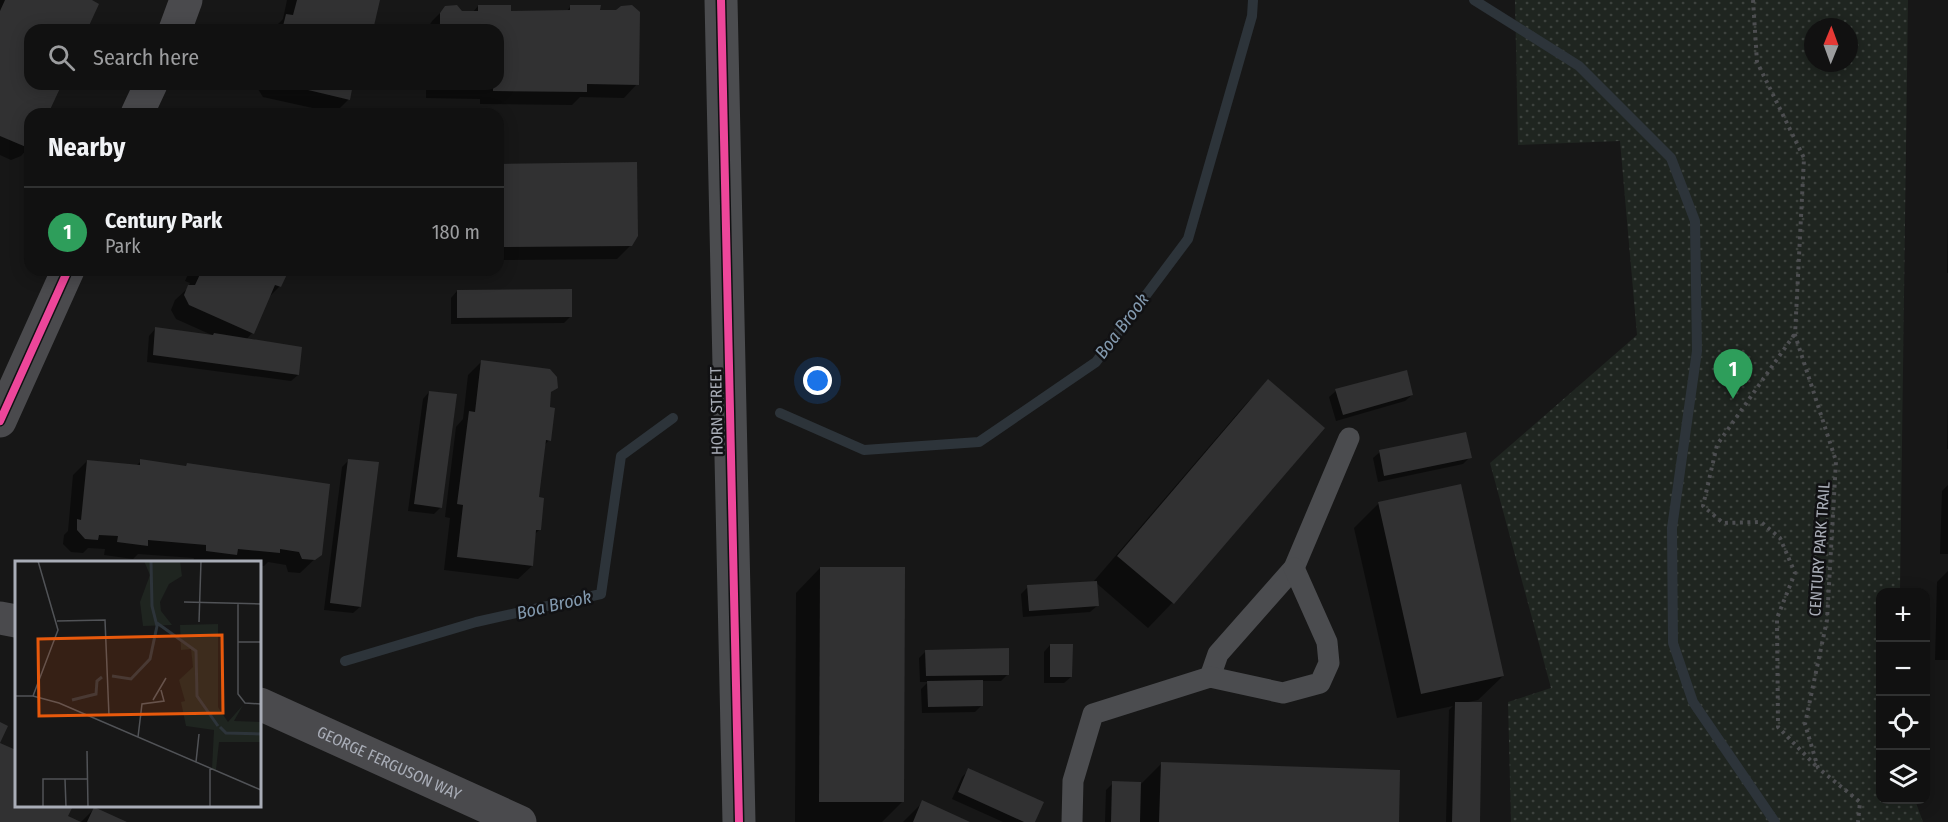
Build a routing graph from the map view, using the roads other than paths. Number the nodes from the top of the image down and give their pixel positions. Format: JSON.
{"nodes":[{"id":1,"x":186,"y":0,"type":"edge"},
{"id":2,"x":721,"y":0,"type":"edge"},
{"id":3,"x":177,"y":24,"type":"edge"},
{"id":4,"x":148,"y":90,"type":"edge"},
{"id":5,"x":140,"y":108,"type":"edge"},
{"id":6,"x":65,"y":276,"type":"edge"},
{"id":7,"x":0,"y":421,"type":"edge"},
{"id":8,"x":1349,"y":438,"type":"dead end"},
{"id":9,"x":1294,"y":568,"type":"junction"},
{"id":10,"x":0,"y":618,"type":"edge"},
{"id":11,"x":15,"y":621,"type":"edge"},
{"id":12,"x":1210,"y":677,"type":"junction"},
{"id":13,"x":261,"y":704,"type":"edge"},
{"id":14,"x":520,"y":822,"type":"edge"},
{"id":15,"x":739,"y":822,"type":"edge"},
{"id":16,"x":1072,"y":822,"type":"edge"}],
"edges":[{"from":1,"to":3,"type":"main road"},
{"from":2,"to":15,"type":"street","name":"HORN STREET"},
{"from":4,"to":5,"type":"main road"},
{"from":6,"to":7,"type":"main road"},
{"from":8,"to":9,"type":"lane"},
{"from":9,"to":12,"type":"lane"},
{"from":9,"to":12,"type":"lane"},
{"from":10,"to":11,"type":"main road"},
{"from":12,"to":16,"type":"lane"},
{"from":13,"to":14,"type":"main road","name":"GEORGE FERGUSON WAY"}]}
